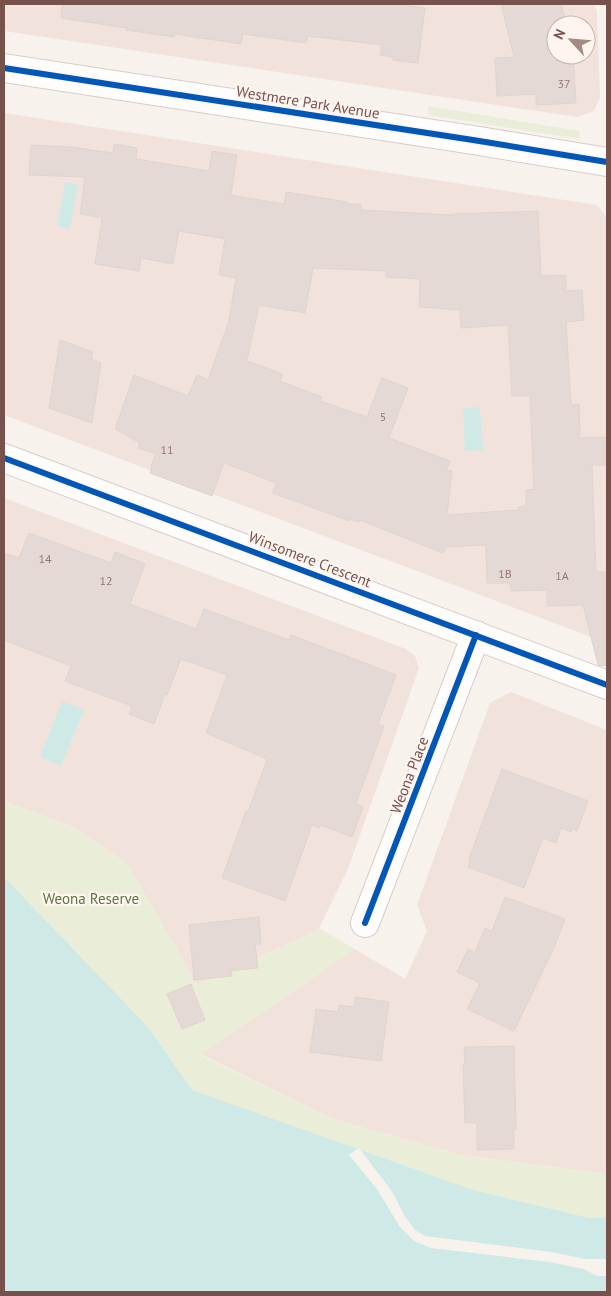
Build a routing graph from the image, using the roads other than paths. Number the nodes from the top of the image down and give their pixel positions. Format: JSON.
{"nodes":[{"id":1,"x":4,"y":68,"type":"edge"},
{"id":2,"x":607,"y":162,"type":"edge"},
{"id":3,"x":4,"y":458,"type":"edge"},
{"id":4,"x":476,"y":635,"type":"junction"},
{"id":5,"x":607,"y":685,"type":"edge"},
{"id":6,"x":365,"y":923,"type":"dead end"}],
"edges":[{"from":1,"to":2,"type":"street","name":"Westmere Park Avenue"},
{"from":3,"to":4,"type":"street","name":"Winsomere Crescent"},
{"from":4,"to":5,"type":"street","name":"Winsomere Crescent"},
{"from":4,"to":6,"type":"street","name":"Weona Place"}]}
